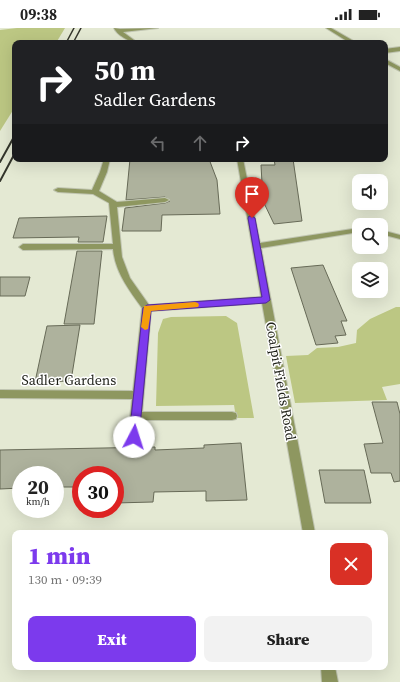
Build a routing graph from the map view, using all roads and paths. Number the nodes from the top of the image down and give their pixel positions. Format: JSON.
{"nodes":[{"id":1,"x":156,"y":28,"type":"edge"},
{"id":2,"x":328,"y":28,"type":"edge"},
{"id":3,"x":116,"y":29,"type":"edge"},
{"id":4,"x":130,"y":40,"type":"edge"},
{"id":5,"x":349,"y":40,"type":"edge"},
{"id":6,"x":400,"y":49,"type":"edge"},
{"id":7,"x":388,"y":51,"type":"edge"},
{"id":8,"x":388,"y":63,"type":"edge"},
{"id":9,"x":400,"y":69,"type":"edge"},
{"id":10,"x":107,"y":162,"type":"edge"},
{"id":11,"x":241,"y":162,"type":"edge"},
{"id":12,"x":58,"y":190,"type":"dead end"},
{"id":13,"x":95,"y":192,"type":"junction"},
{"id":14,"x":165,"y":200,"type":"dead end"},
{"id":15,"x":113,"y":205,"type":"junction"},
{"id":16,"x":352,"y":231,"type":"edge"},
{"id":17,"x":388,"y":234,"type":"edge"},
{"id":18,"x":400,"y":237,"type":"edge"},
{"id":19,"x":117,"y":246,"type":"junction"},
{"id":20,"x":257,"y":246,"type":"junction"},
{"id":21,"x":23,"y":248,"type":"dead end"},
{"id":22,"x":266,"y":300,"type":"junction"},
{"id":23,"x":147,"y":308,"type":"junction"},
{"id":24,"x":0,"y":394,"type":"edge"},
{"id":25,"x":138,"y":395,"type":"junction"},
{"id":26,"x":136,"y":416,"type":"junction"},
{"id":27,"x":232,"y":416,"type":"dead end"},
{"id":28,"x":134,"y":437,"type":"dead end"},
{"id":29,"x":308,"y":530,"type":"edge"},
{"id":30,"x":328,"y":670,"type":"edge"},
{"id":31,"x":330,"y":682,"type":"edge"}],
"edges":[{"from":1,"to":3,"type":"street"},
{"from":2,"to":5,"type":"street"},
{"from":3,"to":4,"type":"street"},
{"from":6,"to":7,"type":"street"},
{"from":8,"to":9,"type":"street"},
{"from":10,"to":13,"type":"street"},
{"from":11,"to":20,"type":"street","name":"Coalpit Fields Road"},
{"from":12,"to":13,"type":"street"},
{"from":13,"to":15,"type":"street"},
{"from":14,"to":15,"type":"street"},
{"from":15,"to":19,"type":"street"},
{"from":16,"to":20,"type":"street"},
{"from":17,"to":18,"type":"street"},
{"from":19,"to":21,"type":"street"},
{"from":19,"to":23,"type":"street"},
{"from":20,"to":22,"type":"street","name":"Coalpit Fields Road"},
{"from":22,"to":23,"type":"street"},
{"from":22,"to":29,"type":"street","name":"Coalpit Fields Road"},
{"from":23,"to":25,"type":"street"},
{"from":24,"to":25,"type":"street","name":"Sadler Gardens"},
{"from":25,"to":26,"type":"street"},
{"from":26,"to":27,"type":"street"},
{"from":26,"to":28,"type":"street"},
{"from":30,"to":31,"type":"street"}]}
